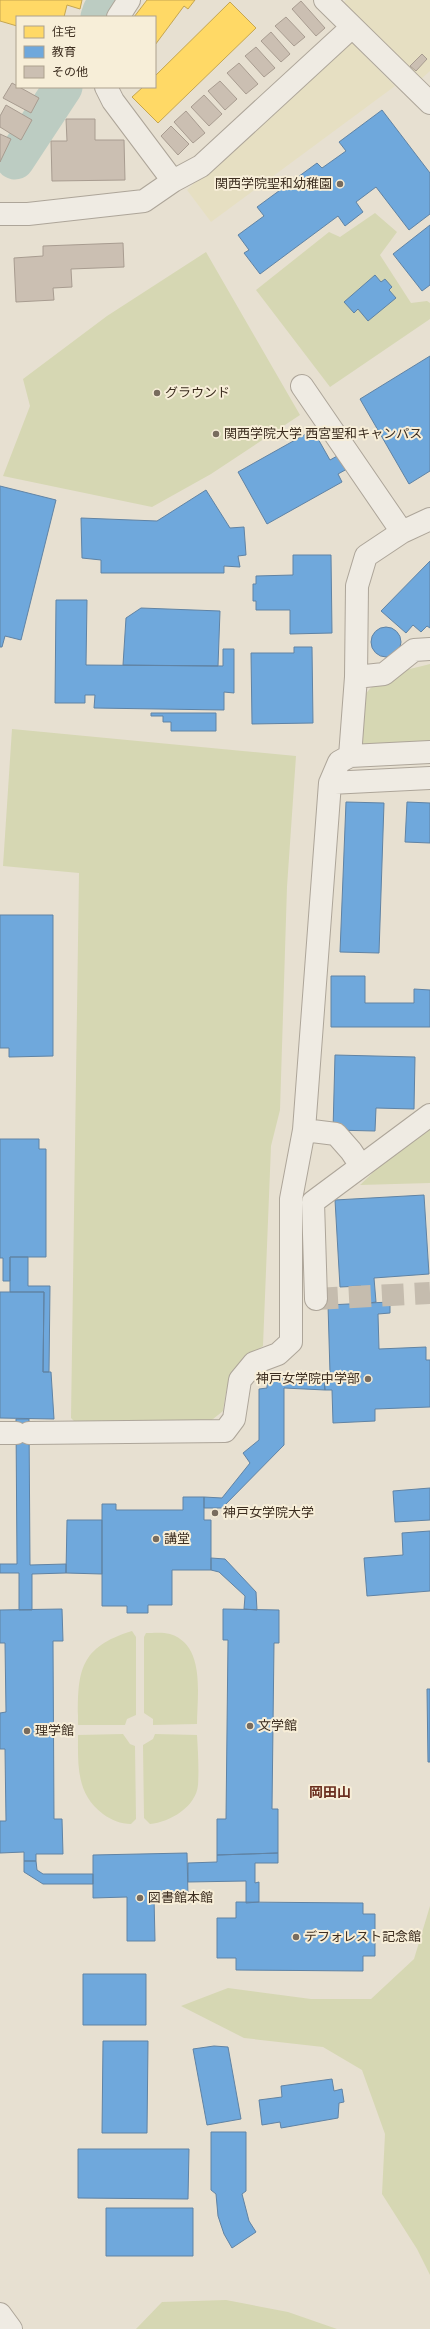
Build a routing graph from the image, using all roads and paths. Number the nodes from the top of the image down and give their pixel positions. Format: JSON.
{"nodes":[{"id":1,"x":130,"y":0,"type":"edge"},
{"id":2,"x":325,"y":0,"type":"edge"},
{"id":3,"x":119,"y":16,"type":"edge"},
{"id":4,"x":351,"y":28,"type":"junction"},
{"id":5,"x":106,"y":88,"type":"edge"},
{"id":6,"x":430,"y":103,"type":"edge"},
{"id":7,"x":173,"y":182,"type":"junction"},
{"id":8,"x":0,"y":214,"type":"edge"},
{"id":9,"x":302,"y":386,"type":"dead end"},
{"id":10,"x":430,"y":519,"type":"edge"},
{"id":11,"x":402,"y":532,"type":"junction"},
{"id":12,"x":430,"y":649,"type":"edge"},
{"id":13,"x":356,"y":677,"type":"junction"},
{"id":14,"x":430,"y":752,"type":"edge"},
{"id":15,"x":350,"y":756,"type":"junction"},
{"id":16,"x":430,"y":778,"type":"edge"},
{"id":17,"x":330,"y":784,"type":"junction"},
{"id":18,"x":430,"y":1115,"type":"edge"},
{"id":19,"x":304,"y":1130,"type":"junction"},
{"id":20,"x":361,"y":1166,"type":"junction"},
{"id":21,"x":291,"y":1199,"type":"junction"},
{"id":22,"x":313,"y":1202,"type":"junction"},
{"id":23,"x":316,"y":1299,"type":"dead end"},
{"id":24,"x":15,"y":1433,"type":"edge"},
{"id":25,"x":0,"y":2314,"type":"edge"},
{"id":26,"x":11,"y":2329,"type":"edge"}],
"edges":[{"from":1,"to":3,"type":"street"},
{"from":2,"to":4,"type":"street"},
{"from":4,"to":6,"type":"street"},
{"from":4,"to":7,"type":"street"},
{"from":5,"to":7,"type":"street"},
{"from":7,"to":8,"type":"street"},
{"from":9,"to":11,"type":"street"},
{"from":10,"to":11,"type":"street"},
{"from":11,"to":13,"type":"street"},
{"from":12,"to":13,"type":"street"},
{"from":13,"to":15,"type":"street"},
{"from":14,"to":15,"type":"street"},
{"from":15,"to":17,"type":"street"},
{"from":16,"to":17,"type":"street"},
{"from":17,"to":19,"type":"street"},
{"from":18,"to":20,"type":"street"},
{"from":19,"to":20,"type":"street"},
{"from":19,"to":21,"type":"street"},
{"from":20,"to":22,"type":"street"},
{"from":21,"to":22,"type":"street"},
{"from":21,"to":24,"type":"street"},
{"from":22,"to":23,"type":"street"},
{"from":25,"to":26,"type":"street"}]}
